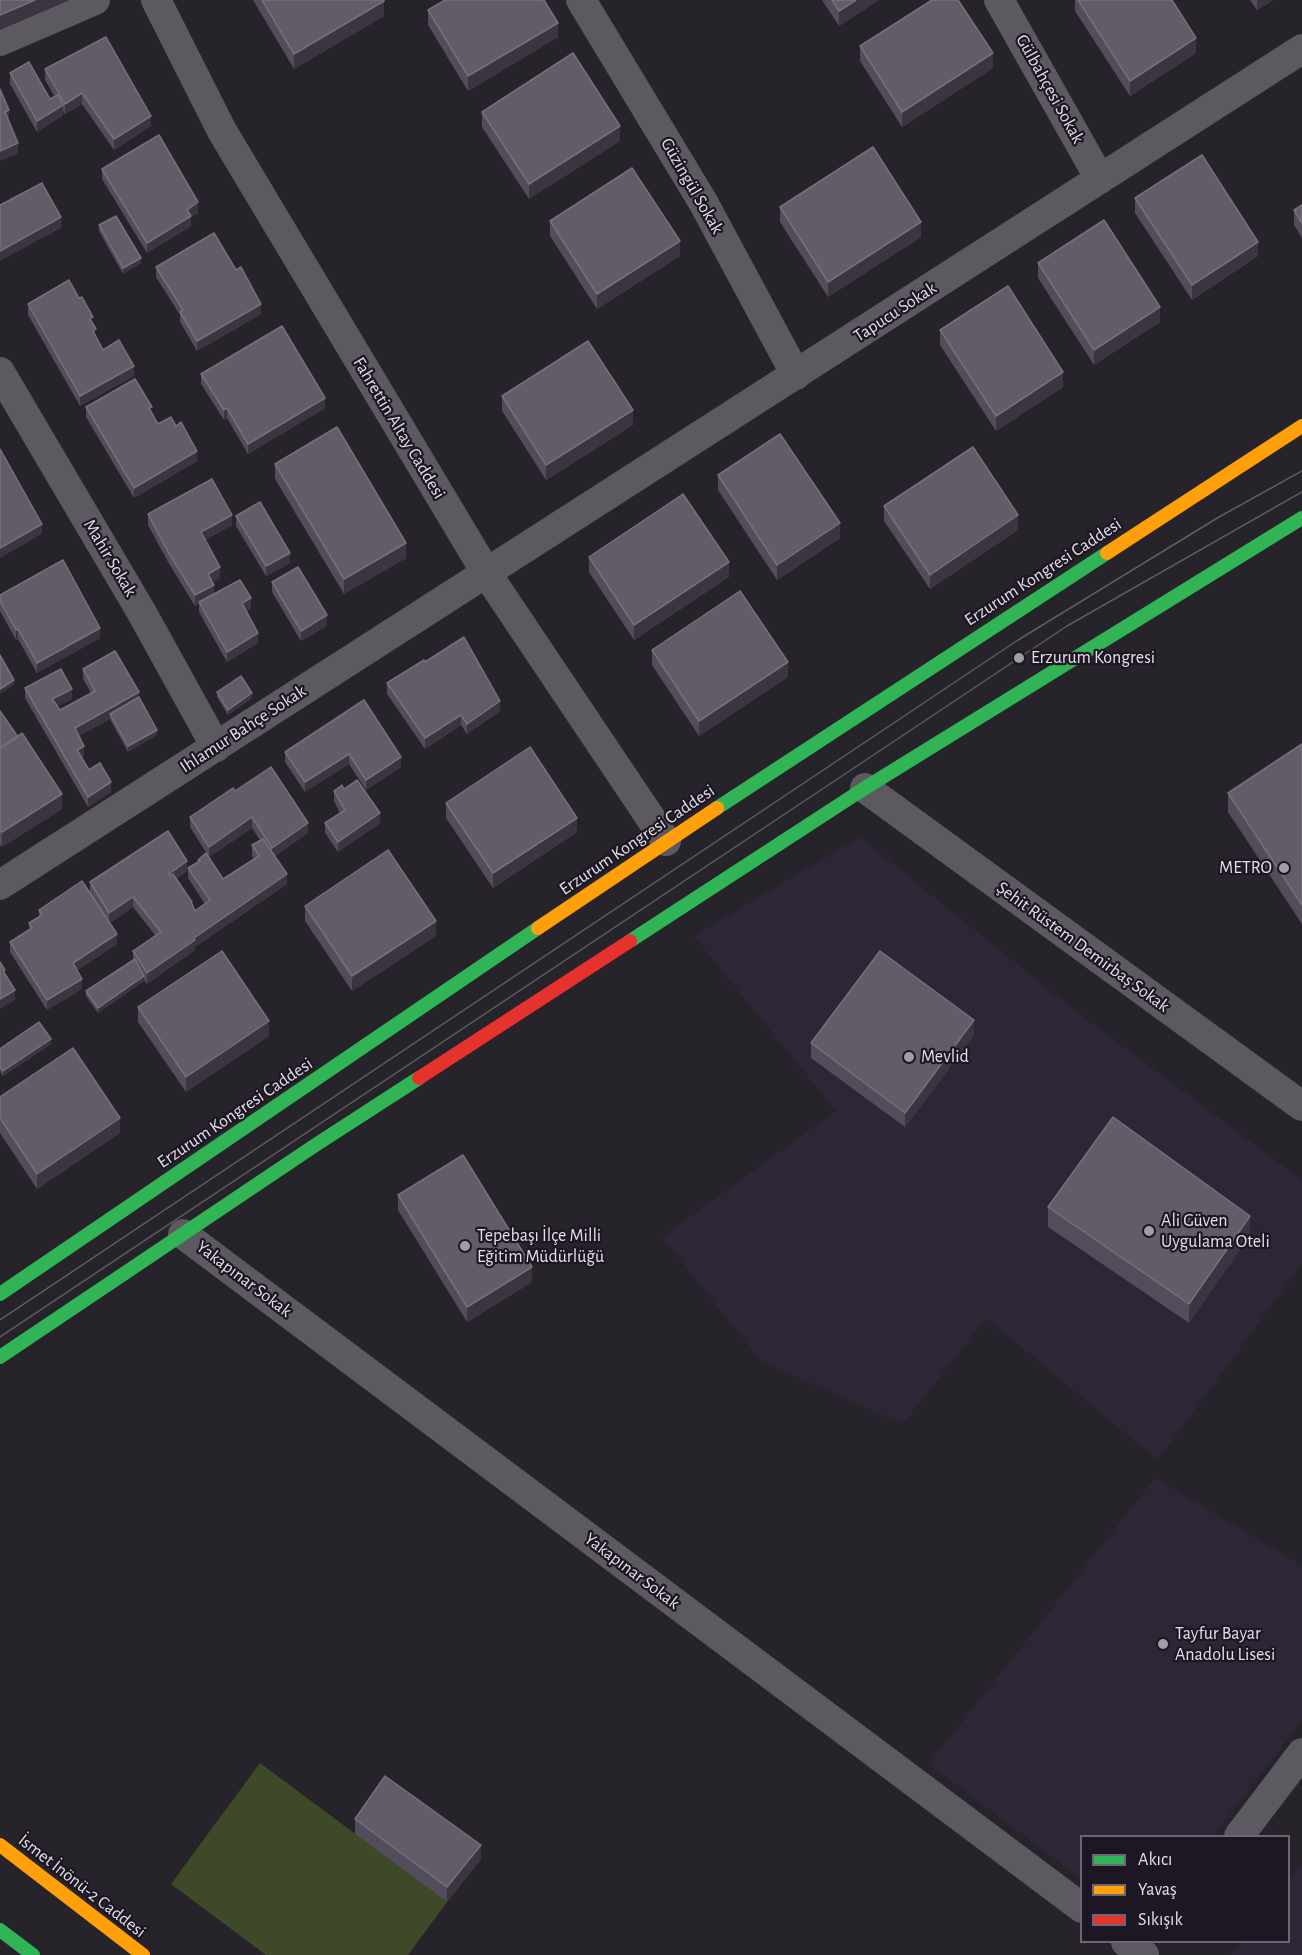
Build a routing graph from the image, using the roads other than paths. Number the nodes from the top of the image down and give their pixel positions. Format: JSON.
{"nodes":[{"id":1,"x":95,"y":0,"type":"edge"},
{"id":2,"x":156,"y":0,"type":"edge"},
{"id":3,"x":581,"y":0,"type":"edge"},
{"id":4,"x":999,"y":0,"type":"edge"},
{"id":5,"x":0,"y":41,"type":"edge"},
{"id":6,"x":1302,"y":49,"type":"edge"},
{"id":7,"x":1100,"y":179,"type":"junction"},
{"id":8,"x":0,"y":372,"type":"edge"},
{"id":9,"x":796,"y":375,"type":"junction"},
{"id":10,"x":1302,"y":426,"type":"edge"},
{"id":11,"x":1302,"y":518,"type":"edge"},
{"id":12,"x":487,"y":574,"type":"junction"},
{"id":13,"x":216,"y":747,"type":"junction"},
{"id":14,"x":865,"y":788,"type":"junction"},
{"id":15,"x":666,"y":841,"type":"junction"},
{"id":16,"x":0,"y":885,"type":"edge"},
{"id":17,"x":1302,"y":1106,"type":"edge"},
{"id":18,"x":183,"y":1234,"type":"junction"},
{"id":19,"x":0,"y":1294,"type":"edge"},
{"id":20,"x":0,"y":1357,"type":"edge"},
{"id":21,"x":1302,"y":1753,"type":"edge"},
{"id":22,"x":1240,"y":1835,"type":"edge"},
{"id":23,"x":0,"y":1845,"type":"edge"},
{"id":24,"x":1080,"y":1907,"type":"edge"},
{"id":25,"x":0,"y":1930,"type":"edge"},
{"id":26,"x":1129,"y":1943,"type":"edge"},
{"id":27,"x":1156,"y":1943,"type":"edge"},
{"id":28,"x":33,"y":1955,"type":"edge"},
{"id":29,"x":143,"y":1955,"type":"edge"},
{"id":30,"x":1146,"y":1955,"type":"edge"}],
"edges":[{"from":1,"to":5,"type":"street"},
{"from":2,"to":12,"type":"street","name":"Fahrettin Altay Caddesi"},
{"from":3,"to":9,"type":"street","name":"Güzingül Sokak"},
{"from":4,"to":7,"type":"street","name":"Gülbahçesi Sokak"},
{"from":6,"to":7,"type":"street","name":"Tapucu Sokak"},
{"from":7,"to":9,"type":"street","name":"Tapucu Sokak"},
{"from":8,"to":13,"type":"street","name":"Mahir Sokak"},
{"from":9,"to":12,"type":"street","name":"Tapucu Sokak"},
{"from":10,"to":15,"type":"main road","name":"Erzurum Kongresi Caddesi"},
{"from":11,"to":14,"type":"main road"},
{"from":12,"to":13,"type":"street","name":"Ihlamur Bahçe Sokak"},
{"from":12,"to":15,"type":"street","name":"Fahrettin Altay Caddesi"},
{"from":13,"to":16,"type":"street","name":"Ihlamur Bahçe Sokak"},
{"from":14,"to":17,"type":"street","name":"Şehit Rüstem Demirbaş Sokak"},
{"from":14,"to":18,"type":"main road"},
{"from":15,"to":19,"type":"main road","name":"Erzurum Kongresi Caddesi"},
{"from":18,"to":20,"type":"main road"},
{"from":18,"to":24,"type":"street","name":"Yakapınar Sokak"},
{"from":21,"to":22,"type":"street"},
{"from":23,"to":29,"type":"main road","name":"İsmet İnönü-2 Caddesi"},
{"from":25,"to":28,"type":"main road"},
{"from":26,"to":30,"type":"street"},
{"from":27,"to":30,"type":"street"}]}
